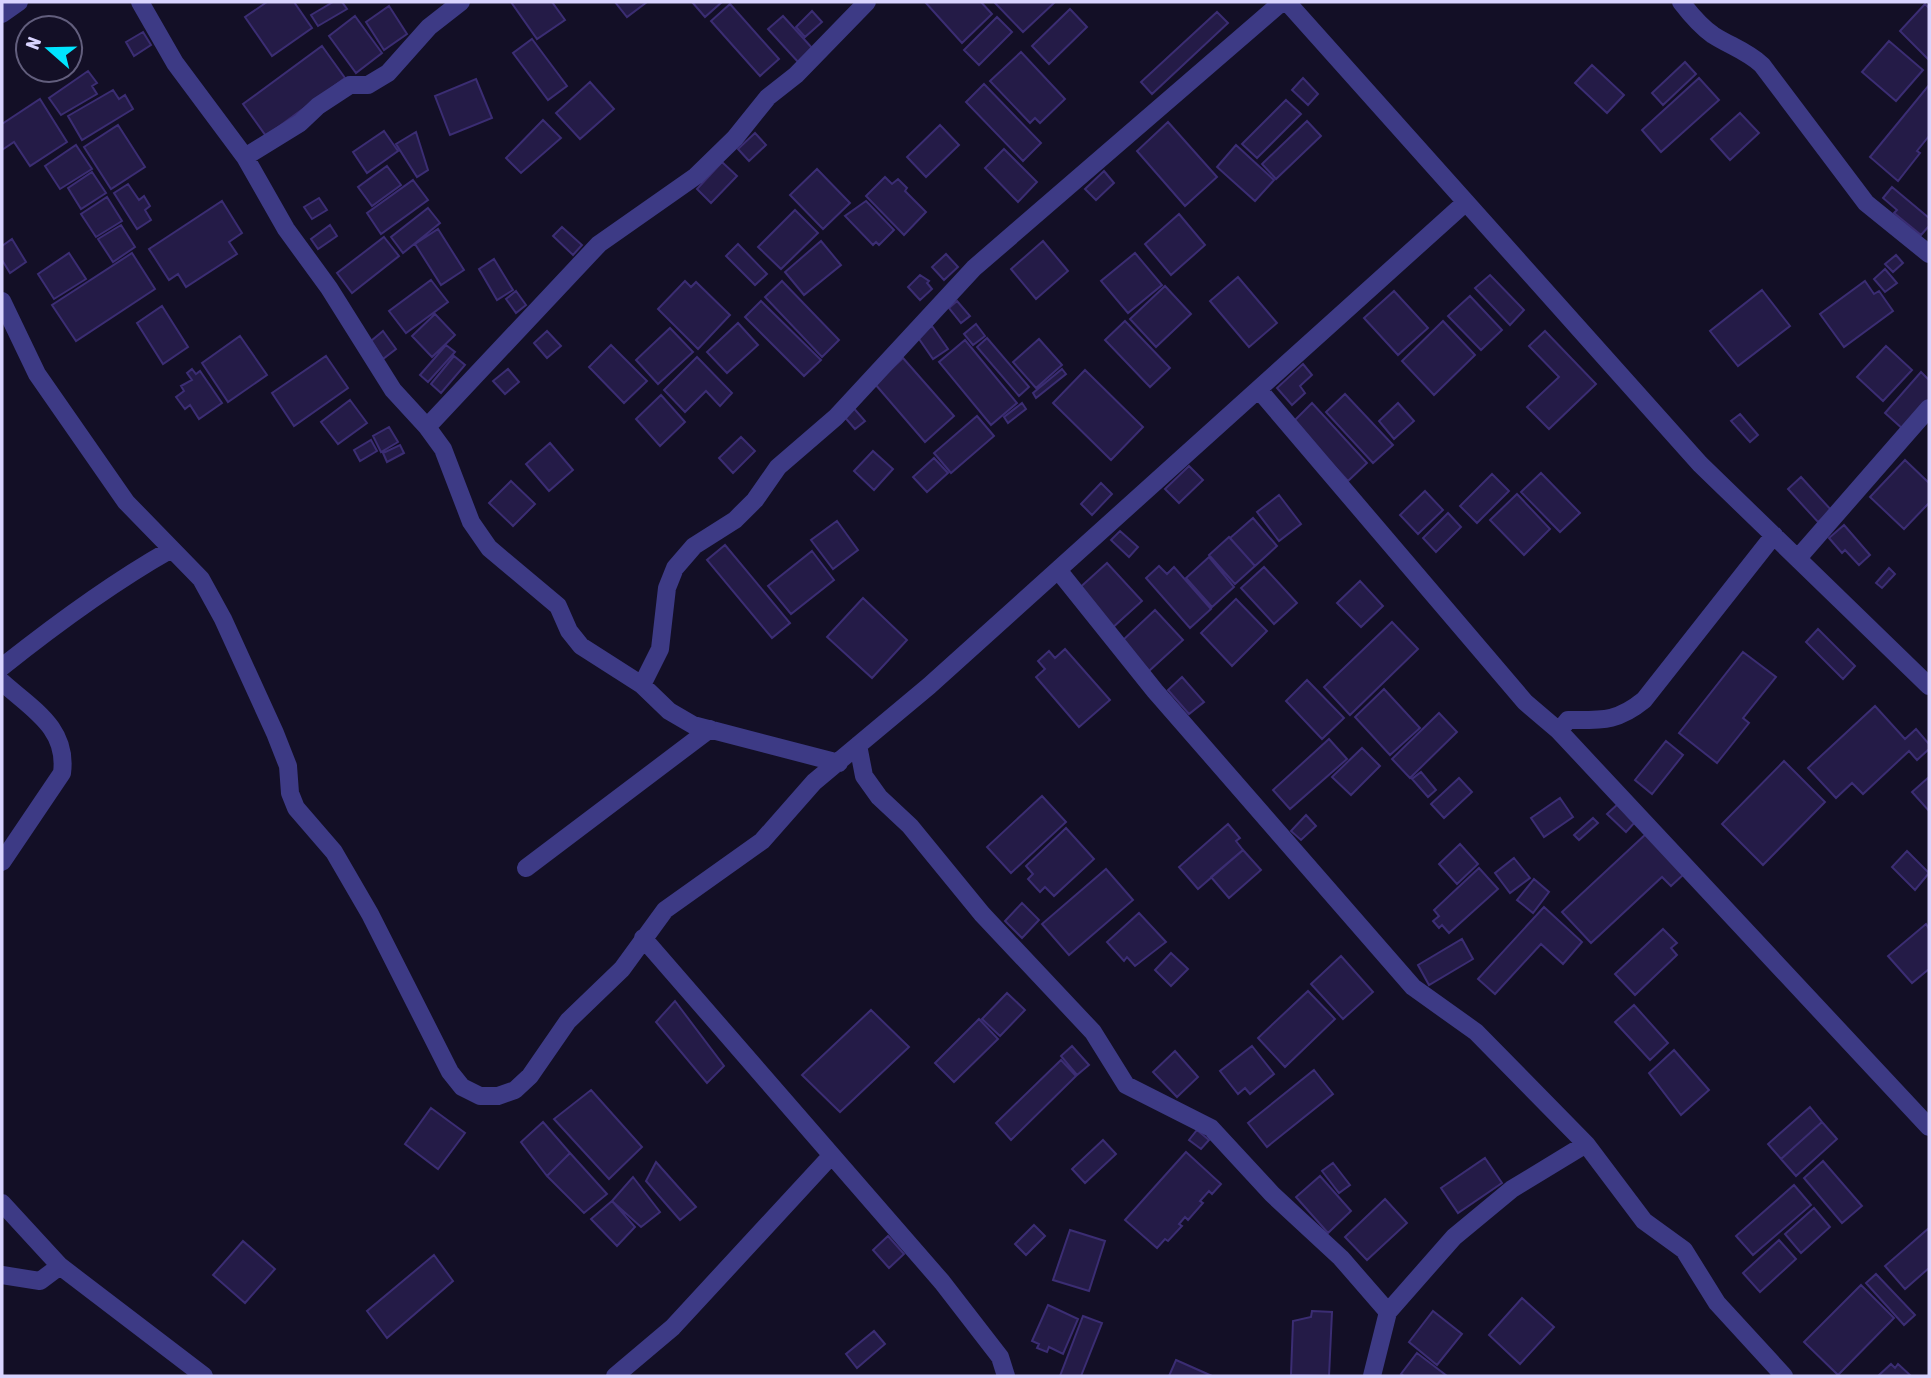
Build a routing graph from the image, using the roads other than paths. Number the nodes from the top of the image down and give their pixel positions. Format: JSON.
{"nodes":[{"id":1,"x":19,"y":2,"type":"edge"},
{"id":2,"x":140,"y":2,"type":"edge"},
{"id":3,"x":461,"y":2,"type":"edge"},
{"id":4,"x":867,"y":2,"type":"edge"},
{"id":5,"x":1285,"y":2,"type":"edge"},
{"id":6,"x":1681,"y":2,"type":"edge"},
{"id":7,"x":2,"y":14,"type":"edge"},
{"id":8,"x":245,"y":157,"type":"junction"},
{"id":9,"x":1466,"y":202,"type":"junction"},
{"id":10,"x":1929,"y":254,"type":"edge"},
{"id":11,"x":2,"y":301,"type":"edge"},
{"id":12,"x":1259,"y":390,"type":"junction"},
{"id":13,"x":1929,"y":408,"type":"edge"},
{"id":14,"x":428,"y":427,"type":"junction"},
{"id":15,"x":1774,"y":535,"type":"junction"},
{"id":16,"x":170,"y":550,"type":"junction"},
{"id":17,"x":1798,"y":558,"type":"junction"},
{"id":18,"x":1058,"y":570,"type":"junction"},
{"id":19,"x":2,"y":667,"type":"edge"},
{"id":20,"x":2,"y":682,"type":"edge"},
{"id":21,"x":642,"y":685,"type":"junction"},
{"id":22,"x":1929,"y":686,"type":"edge"},
{"id":23,"x":710,"y":729,"type":"junction"},
{"id":24,"x":1559,"y":731,"type":"junction"},
{"id":25,"x":858,"y":745,"type":"junction"},
{"id":26,"x":839,"y":763,"type":"junction"},
{"id":27,"x":2,"y":862,"type":"edge"},
{"id":28,"x":526,"y":869,"type":"dead end"},
{"id":29,"x":643,"y":938,"type":"junction"},
{"id":30,"x":1929,"y":1127,"type":"edge"},
{"id":31,"x":1587,"y":1144,"type":"junction"},
{"id":32,"x":831,"y":1156,"type":"junction"},
{"id":33,"x":2,"y":1203,"type":"edge"},
{"id":34,"x":60,"y":1266,"type":"junction"},
{"id":35,"x":2,"y":1275,"type":"edge"},
{"id":36,"x":1388,"y":1312,"type":"junction"},
{"id":37,"x":204,"y":1376,"type":"edge"},
{"id":38,"x":615,"y":1376,"type":"edge"},
{"id":39,"x":1006,"y":1376,"type":"edge"},
{"id":40,"x":1372,"y":1376,"type":"edge"},
{"id":41,"x":1784,"y":1376,"type":"edge"}],
"edges":[{"from":1,"to":7,"type":"street"},
{"from":2,"to":8,"type":"street"},
{"from":3,"to":8,"type":"street"},
{"from":4,"to":14,"type":"street"},
{"from":5,"to":9,"type":"street"},
{"from":5,"to":21,"type":"street"},
{"from":6,"to":10,"type":"street"},
{"from":8,"to":14,"type":"street"},
{"from":9,"to":12,"type":"street"},
{"from":9,"to":15,"type":"street"},
{"from":11,"to":16,"type":"street"},
{"from":12,"to":18,"type":"street"},
{"from":12,"to":24,"type":"street"},
{"from":13,"to":17,"type":"street"},
{"from":14,"to":21,"type":"street"},
{"from":15,"to":17,"type":"street"},
{"from":15,"to":24,"type":"street"},
{"from":16,"to":19,"type":"street"},
{"from":16,"to":29,"type":"street"},
{"from":17,"to":22,"type":"street"},
{"from":18,"to":25,"type":"street"},
{"from":18,"to":31,"type":"street"},
{"from":20,"to":27,"type":"street"},
{"from":21,"to":23,"type":"street"},
{"from":23,"to":26,"type":"street"},
{"from":23,"to":28,"type":"street"},
{"from":24,"to":30,"type":"street"},
{"from":25,"to":26,"type":"street"},
{"from":25,"to":36,"type":"street"},
{"from":26,"to":29,"type":"street"},
{"from":29,"to":32,"type":"street"},
{"from":31,"to":36,"type":"street"},
{"from":31,"to":41,"type":"street"},
{"from":32,"to":38,"type":"street"},
{"from":32,"to":39,"type":"street"},
{"from":33,"to":34,"type":"street"},
{"from":34,"to":35,"type":"street"},
{"from":34,"to":37,"type":"street"},
{"from":36,"to":40,"type":"street"}]}
